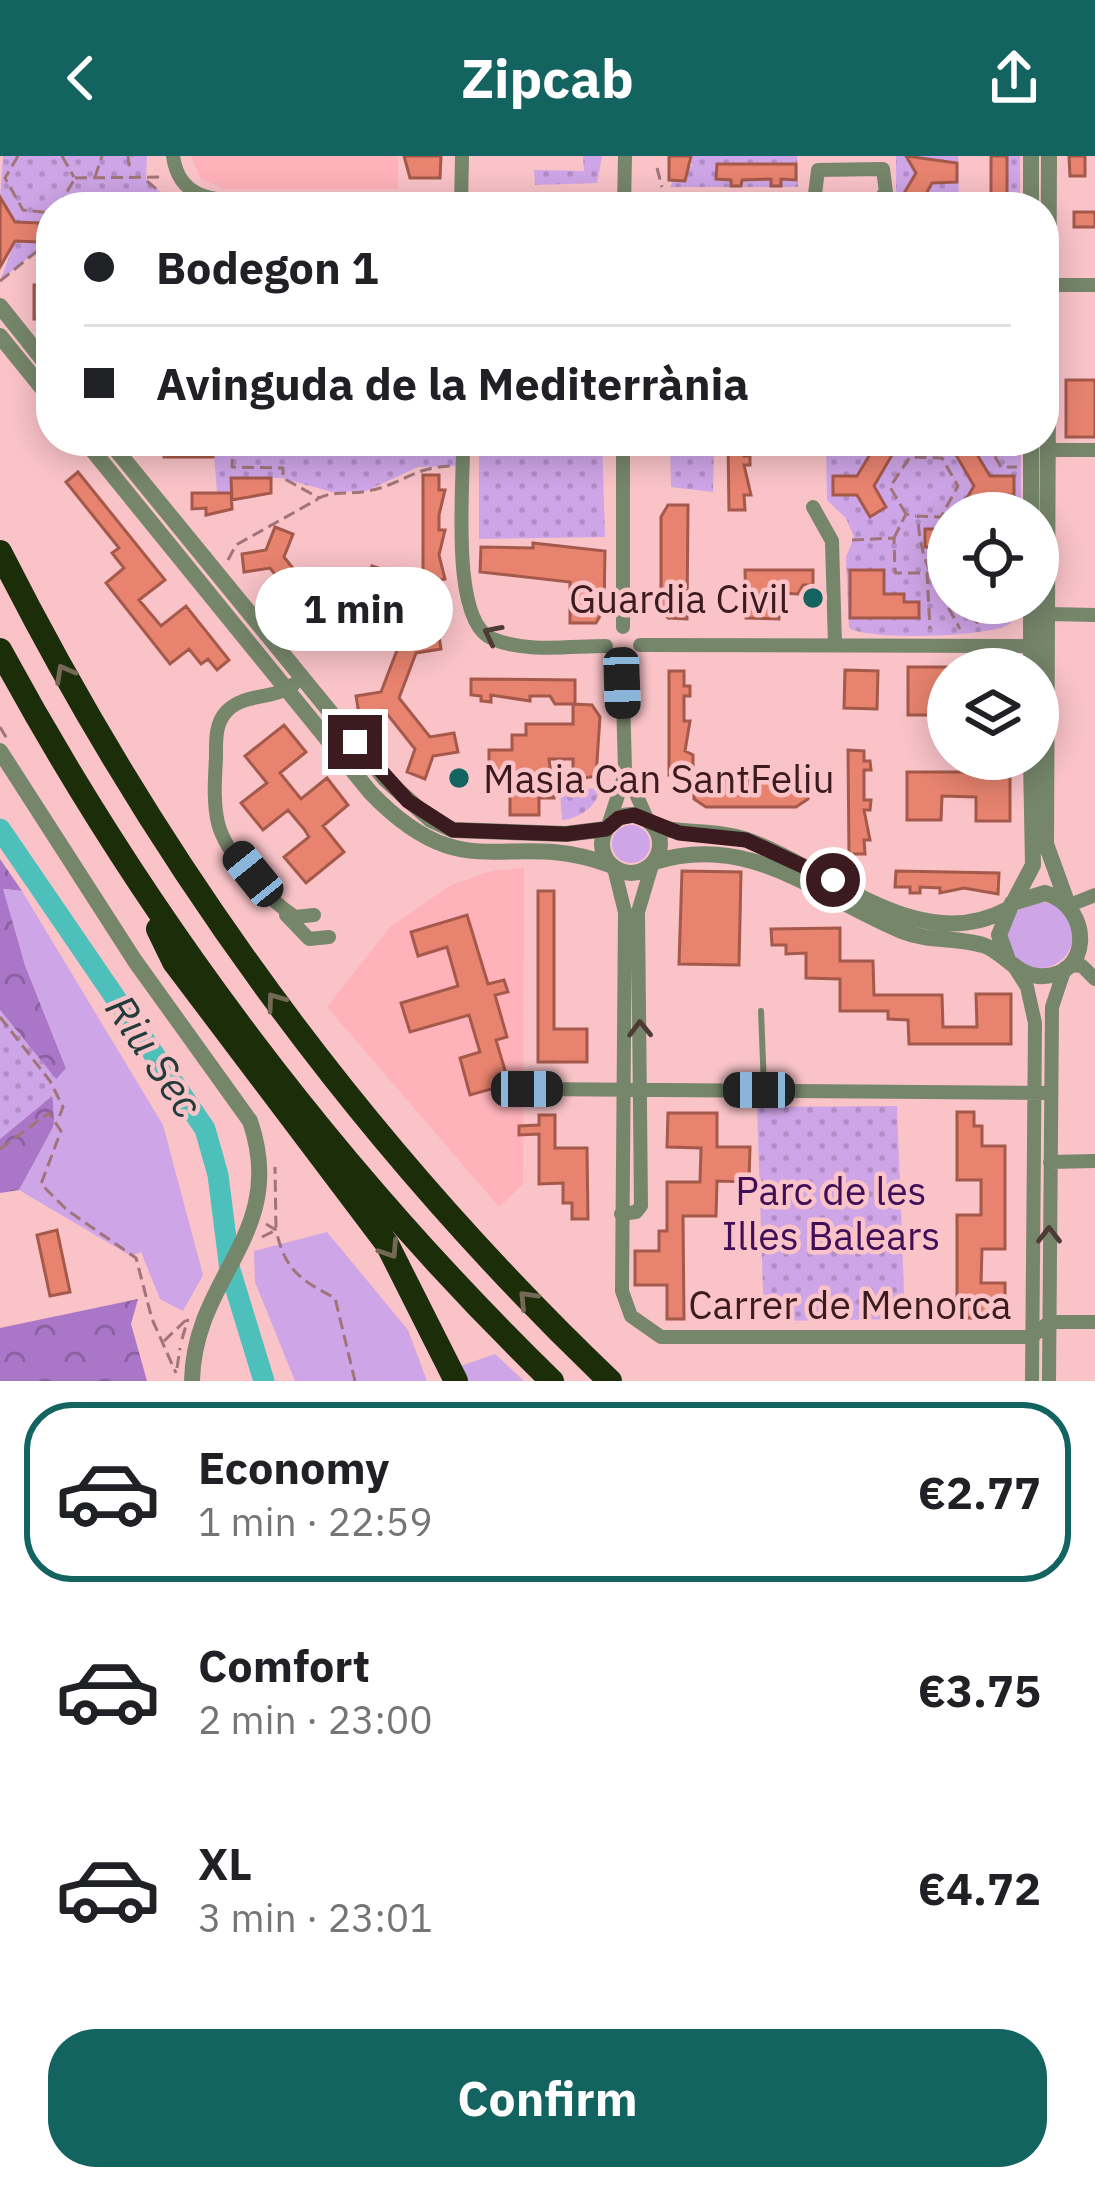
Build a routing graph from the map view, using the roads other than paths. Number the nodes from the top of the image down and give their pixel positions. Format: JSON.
{"nodes":[{"id":1,"x":173,"y":156,"type":"edge"},
{"id":2,"x":462,"y":156,"type":"edge"},
{"id":3,"x":625,"y":156,"type":"edge"},
{"id":4,"x":1031,"y":156,"type":"edge"},
{"id":5,"x":1049,"y":156,"type":"edge"},
{"id":6,"x":195,"y":192,"type":"edge"},
{"id":7,"x":461,"y":192,"type":"edge"},
{"id":8,"x":624,"y":192,"type":"edge"},
{"id":9,"x":815,"y":192,"type":"edge"},
{"id":10,"x":886,"y":192,"type":"edge"},
{"id":11,"x":1031,"y":192,"type":"edge"},
{"id":12,"x":1048,"y":192,"type":"edge"},
{"id":13,"x":1059,"y":285,"type":"edge"},
{"id":14,"x":1095,"y":285,"type":"edge"},
{"id":15,"x":0,"y":306,"type":"edge"},
{"id":16,"x":0,"y":336,"type":"edge"},
{"id":17,"x":36,"y":351,"type":"edge"},
{"id":18,"x":36,"y":380,"type":"edge"},
{"id":19,"x":1059,"y":450,"type":"edge"},
{"id":20,"x":1095,"y":451,"type":"edge"},
{"id":21,"x":97,"y":456,"type":"edge"},
{"id":22,"x":121,"y":456,"type":"edge"},
{"id":23,"x":463,"y":456,"type":"edge"},
{"id":24,"x":623,"y":456,"type":"edge"},
{"id":25,"x":1031,"y":456,"type":"edge"},
{"id":26,"x":1050,"y":456,"type":"edge"},
{"id":27,"x":1031,"y":492,"type":"edge"},
{"id":28,"x":1050,"y":492,"type":"edge"},
{"id":29,"x":813,"y":507,"type":"dead end"},
{"id":30,"x":0,"y":552,"type":"edge"},
{"id":31,"x":1059,"y":614,"type":"edge"},
{"id":32,"x":1095,"y":615,"type":"edge"},
{"id":33,"x":1035,"y":624,"type":"edge"},
{"id":34,"x":1046,"y":624,"type":"edge"},
{"id":35,"x":622,"y":627,"type":"junction"},
{"id":36,"x":640,"y":645,"type":"junction"},
{"id":37,"x":835,"y":645,"type":"junction"},
{"id":38,"x":606,"y":646,"type":"junction"},
{"id":39,"x":1040,"y":646,"type":"junction"},
{"id":40,"x":0,"y":650,"type":"edge"},
{"id":41,"x":622,"y":662,"type":"junction"},
{"id":42,"x":303,"y":678,"type":"junction"},
{"id":43,"x":287,"y":690,"type":"junction"},
{"id":44,"x":0,"y":751,"type":"edge"},
{"id":45,"x":625,"y":770,"type":"junction"},
{"id":46,"x":1031,"y":780,"type":"edge"},
{"id":47,"x":651,"y":824,"type":"junction"},
{"id":48,"x":607,"y":828,"type":"junction"},
{"id":49,"x":653,"y":864,"type":"junction"},
{"id":50,"x":612,"y":866,"type":"junction"},
{"id":51,"x":134,"y":878,"type":"junction"},
{"id":52,"x":1095,"y":895,"type":"edge"},
{"id":53,"x":275,"y":902,"type":"junction"},
{"id":54,"x":1070,"y":904,"type":"junction"},
{"id":55,"x":1010,"y":906,"type":"junction"},
{"id":56,"x":314,"y":915,"type":"dead end"},
{"id":57,"x":1095,"y":921,"type":"edge"},
{"id":58,"x":329,"y":937,"type":"dead end"},
{"id":59,"x":1095,"y":949,"type":"edge"},
{"id":60,"x":1012,"y":964,"type":"junction"},
{"id":61,"x":1070,"y":964,"type":"junction"},
{"id":62,"x":1095,"y":980,"type":"edge"},
{"id":63,"x":761,"y":1011,"type":"dead end"},
{"id":64,"x":527,"y":1089,"type":"dead end"},
{"id":65,"x":621,"y":1089,"type":"junction"},
{"id":66,"x":641,"y":1089,"type":"junction"},
{"id":67,"x":764,"y":1090,"type":"junction"},
{"id":68,"x":1042,"y":1092,"type":"junction"},
{"id":69,"x":1095,"y":1161,"type":"edge"},
{"id":70,"x":1050,"y":1162,"type":"junction"},
{"id":71,"x":621,"y":1211,"type":"junction"},
{"id":72,"x":1095,"y":1322,"type":"edge"},
{"id":73,"x":1040,"y":1329,"type":"junction"},
{"id":74,"x":189,"y":1381,"type":"edge"},
{"id":75,"x":456,"y":1381,"type":"edge"},
{"id":76,"x":552,"y":1381,"type":"edge"},
{"id":77,"x":610,"y":1381,"type":"edge"},
{"id":78,"x":1032,"y":1381,"type":"edge"},
{"id":79,"x":1049,"y":1381,"type":"edge"}],
"edges":[{"from":1,"to":6,"type":"street"},
{"from":2,"to":7,"type":"street"},
{"from":3,"to":8,"type":"street"},
{"from":4,"to":11,"type":"street"},
{"from":5,"to":12,"type":"street"},
{"from":9,"to":10,"type":"street"},
{"from":13,"to":14,"type":"street"},
{"from":15,"to":17,"type":"street"},
{"from":16,"to":18,"type":"street"},
{"from":19,"to":20,"type":"street"},
{"from":21,"to":43,"type":"street"},
{"from":22,"to":42,"type":"street"},
{"from":38,"to":23,"type":"street","one_way":true},
{"from":24,"to":35,"type":"street"},
{"from":25,"to":27,"type":"street"},
{"from":26,"to":28,"type":"street"},
{"from":29,"to":37,"type":"street"},
{"from":77,"to":30,"type":"highway","one_way":true},
{"from":31,"to":32,"type":"street"},
{"from":33,"to":39,"type":"street"},
{"from":34,"to":39,"type":"street"},
{"from":35,"to":36,"type":"street"},
{"from":35,"to":38,"type":"street"},
{"from":36,"to":37,"type":"street"},
{"from":36,"to":41,"type":"street"},
{"from":37,"to":39,"type":"street"},
{"from":38,"to":41,"type":"street"},
{"from":39,"to":54,"type":"street"},
{"from":40,"to":51,"type":"highway"},
{"from":41,"to":45,"type":"street"},
{"from":42,"to":43,"type":"street"},
{"from":42,"to":48,"type":"street"},
{"from":43,"to":50,"type":"street"},
{"from":43,"to":53,"type":"street"},
{"from":44,"to":74,"type":"street"},
{"from":45,"to":47,"type":"street"},
{"from":45,"to":48,"type":"street"},
{"from":46,"to":55,"type":"street"},
{"from":47,"to":48,"type":"street"},
{"from":47,"to":49,"type":"street"},
{"from":47,"to":55,"type":"street"},
{"from":48,"to":50,"type":"street"},
{"from":49,"to":50,"type":"street"},
{"from":49,"to":60,"type":"street"},
{"from":66,"to":49,"type":"street","one_way":true},
{"from":50,"to":65,"type":"street","name":"Carrer de Menorca"},
{"from":51,"to":75,"type":"highway","one_way":true},
{"from":51,"to":76,"type":"highway"},
{"from":52,"to":54,"type":"street"},
{"from":53,"to":56,"type":"street"},
{"from":53,"to":58,"type":"street"},
{"from":54,"to":55,"type":"street"},
{"from":54,"to":57,"type":"street"},
{"from":54,"to":61,"type":"street"},
{"from":55,"to":60,"type":"street"},
{"from":59,"to":61,"type":"street"},
{"from":60,"to":61,"type":"street"},
{"from":60,"to":68,"type":"street"},
{"from":61,"to":62,"type":"street"},
{"from":61,"to":68,"type":"street"},
{"from":63,"to":67,"type":"lane"},
{"from":64,"to":65,"type":"street"},
{"from":65,"to":66,"type":"street"},
{"from":65,"to":71,"type":"street","name":"Carrer de Menorca"},
{"from":66,"to":67,"type":"street"},
{"from":66,"to":71,"type":"street"},
{"from":67,"to":68,"type":"street"},
{"from":68,"to":70,"type":"street"},
{"from":68,"to":73,"type":"street"},
{"from":69,"to":70,"type":"street"},
{"from":73,"to":70,"type":"street","one_way":true},
{"from":71,"to":73,"type":"street","name":"Carrer de Menorca"},
{"from":72,"to":73,"type":"street","name":"Carrer de Menorca"},
{"from":73,"to":78,"type":"street"},
{"from":73,"to":79,"type":"street"}]}
